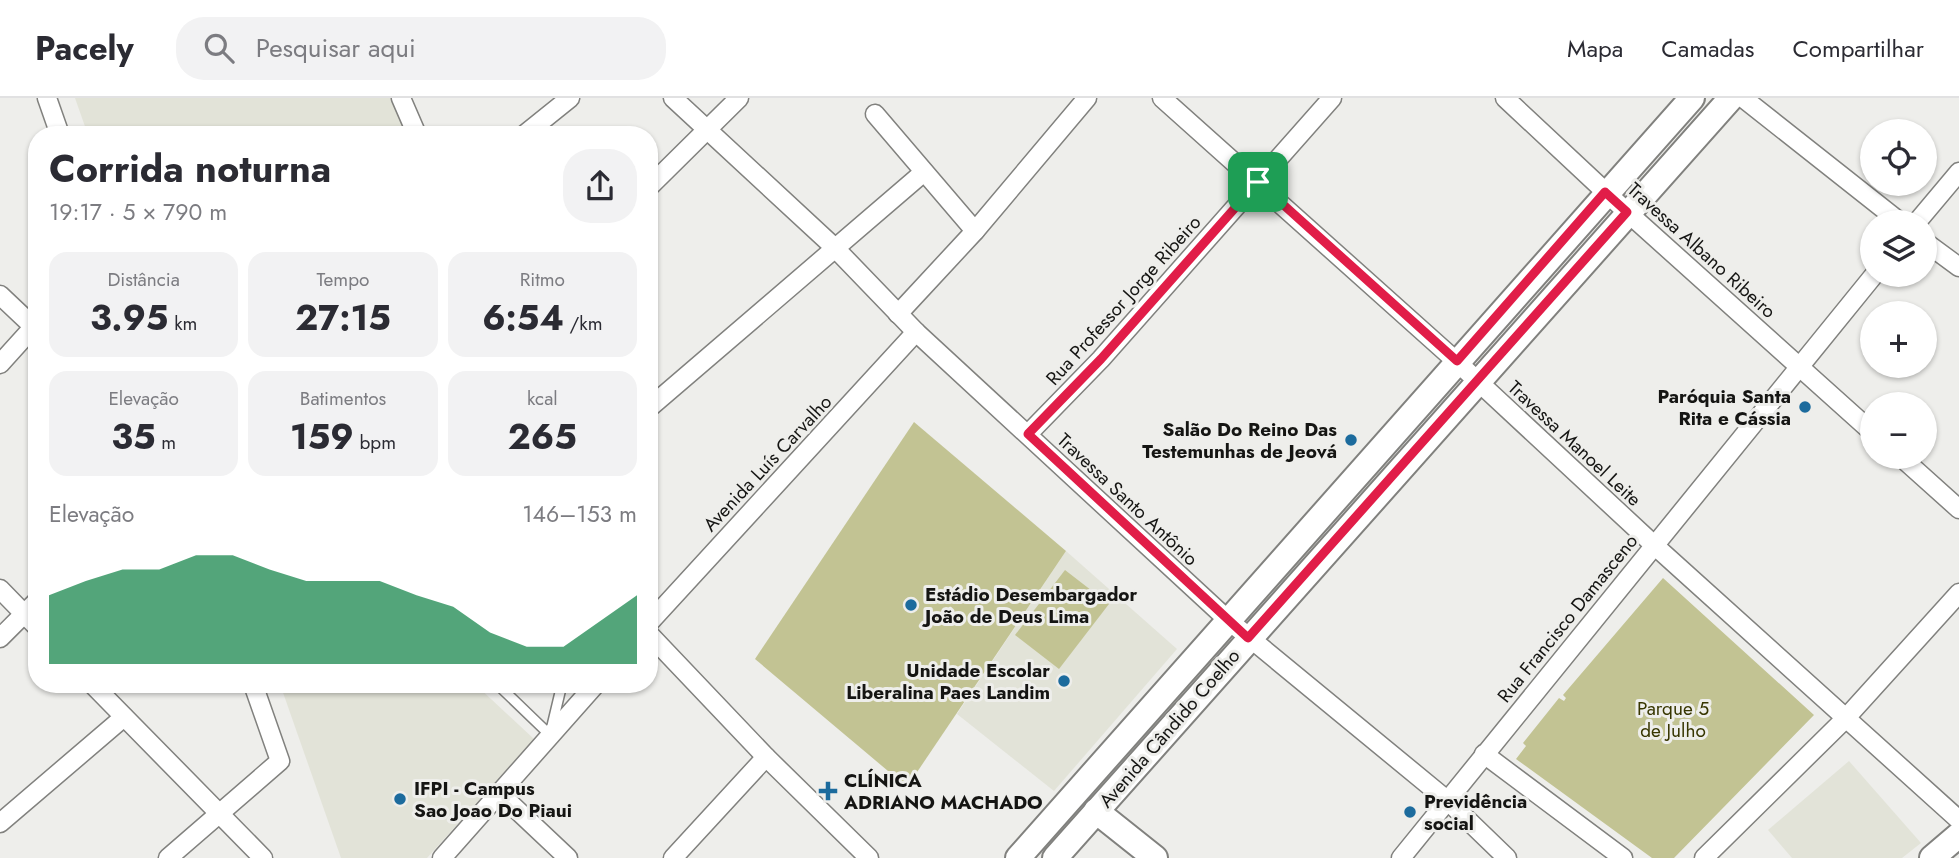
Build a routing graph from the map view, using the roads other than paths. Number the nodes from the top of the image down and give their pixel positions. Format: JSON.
{"nodes":[{"id":1,"x":47,"y":98,"type":"edge"},
{"id":2,"x":401,"y":98,"type":"edge"},
{"id":3,"x":570,"y":98,"type":"edge"},
{"id":4,"x":673,"y":98,"type":"edge"},
{"id":5,"x":739,"y":98,"type":"edge"},
{"id":6,"x":1087,"y":98,"type":"edge"},
{"id":7,"x":1163,"y":98,"type":"edge"},
{"id":8,"x":1332,"y":98,"type":"edge"},
{"id":9,"x":1505,"y":98,"type":"edge"},
{"id":10,"x":1692,"y":98,"type":"edge"},
{"id":11,"x":1731,"y":98,"type":"edge"},
{"id":12,"x":1743,"y":98,"type":"edge"},
{"id":13,"x":875,"y":114,"type":"dead end"},
{"id":14,"x":57,"y":126,"type":"edge"},
{"id":15,"x":413,"y":126,"type":"edge"},
{"id":16,"x":535,"y":126,"type":"edge"},
{"id":17,"x":707,"y":129,"type":"junction"},
{"id":18,"x":924,"y":172,"type":"junction"},
{"id":19,"x":1959,"y":172,"type":"edge"},
{"id":20,"x":658,"y":178,"type":"edge"},
{"id":21,"x":1258,"y":182,"type":"junction"},
{"id":22,"x":1605,"y":192,"type":"junction"},
{"id":23,"x":1885,"y":210,"type":"edge"},
{"id":24,"x":1927,"y":210,"type":"edge"},
{"id":25,"x":1627,"y":212,"type":"junction"},
{"id":26,"x":975,"y":231,"type":"junction"},
{"id":27,"x":834,"y":247,"type":"junction"},
{"id":28,"x":1937,"y":251,"type":"edge"},
{"id":29,"x":1959,"y":267,"type":"edge"},
{"id":30,"x":1864,"y":287,"type":"edge"},
{"id":31,"x":0,"y":295,"type":"edge"},
{"id":32,"x":898,"y":314,"type":"junction"},
{"id":33,"x":28,"y":320,"type":"edge"},
{"id":34,"x":916,"y":332,"type":"junction"},
{"id":35,"x":28,"y":335,"type":"edge"},
{"id":36,"x":1457,"y":361,"type":"junction"},
{"id":37,"x":0,"y":364,"type":"edge"},
{"id":38,"x":1799,"y":366,"type":"junction"},
{"id":39,"x":1479,"y":382,"type":"junction"},
{"id":40,"x":658,"y":400,"type":"edge"},
{"id":41,"x":1860,"y":421,"type":"edge"},
{"id":42,"x":1028,"y":434,"type":"junction"},
{"id":43,"x":1914,"y":469,"type":"edge"},
{"id":44,"x":1959,"y":509,"type":"edge"},
{"id":45,"x":1654,"y":545,"type":"junction"},
{"id":46,"x":0,"y":589,"type":"edge"},
{"id":47,"x":1959,"y":593,"type":"edge"},
{"id":48,"x":28,"y":607,"type":"edge"},
{"id":49,"x":658,"y":607,"type":"edge"},
{"id":50,"x":28,"y":610,"type":"edge"},
{"id":51,"x":1227,"y":620,"type":"junction"},
{"id":52,"x":0,"y":638,"type":"edge"},
{"id":53,"x":1248,"y":638,"type":"junction"},
{"id":54,"x":658,"y":643,"type":"edge"},
{"id":55,"x":101,"y":693,"type":"edge"},
{"id":56,"x":256,"y":693,"type":"edge"},
{"id":57,"x":506,"y":693,"type":"edge"},
{"id":58,"x":560,"y":693,"type":"edge"},
{"id":59,"x":588,"y":693,"type":"edge"},
{"id":60,"x":124,"y":717,"type":"junction"},
{"id":61,"x":1845,"y":719,"type":"junction"},
{"id":62,"x":550,"y":735,"type":"junction"},
{"id":63,"x":1483,"y":754,"type":"junction"},
{"id":64,"x":766,"y":757,"type":"junction"},
{"id":65,"x":499,"y":793,"type":"junction"},
{"id":66,"x":1448,"y":800,"type":"junction"},
{"id":67,"x":219,"y":813,"type":"junction"},
{"id":68,"x":1091,"y":818,"type":"junction"},
{"id":69,"x":1959,"y":820,"type":"edge"},
{"id":70,"x":0,"y":824,"type":"edge"},
{"id":71,"x":1959,"y":835,"type":"edge"},
{"id":72,"x":168,"y":858,"type":"edge"},
{"id":73,"x":262,"y":858,"type":"edge"},
{"id":74,"x":442,"y":858,"type":"edge"},
{"id":75,"x":568,"y":858,"type":"edge"},
{"id":76,"x":673,"y":858,"type":"edge"},
{"id":77,"x":869,"y":858,"type":"edge"},
{"id":78,"x":1017,"y":858,"type":"edge"},
{"id":79,"x":1055,"y":858,"type":"edge"},
{"id":80,"x":1128,"y":858,"type":"edge"},
{"id":81,"x":1155,"y":858,"type":"edge"},
{"id":82,"x":1401,"y":858,"type":"edge"},
{"id":83,"x":1507,"y":858,"type":"edge"},
{"id":84,"x":1623,"y":858,"type":"edge"},
{"id":85,"x":1704,"y":858,"type":"edge"},
{"id":86,"x":1932,"y":858,"type":"edge"}],
"edges":[{"from":1,"to":14,"type":"street"},
{"from":2,"to":15,"type":"street"},
{"from":3,"to":16,"type":"street"},
{"from":4,"to":17,"type":"street","name":"Travessa Santo Antônio"},
{"from":5,"to":17,"type":"street"},
{"from":6,"to":26,"type":"street"},
{"from":7,"to":21,"type":"street","name":"Travessa Manoel Leite"},
{"from":8,"to":21,"type":"street","name":"Rua Professor Jorge Ribeiro"},
{"from":9,"to":22,"type":"street","name":"Travessa Albano Ribeiro"},
{"from":10,"to":22,"type":"main road","name":"Avenida Cândido Coelho"},
{"from":11,"to":25,"type":"main road","name":"Avenida Cândido Coelho"},
{"from":12,"to":23,"type":"street"},
{"from":13,"to":18,"type":"street"},
{"from":17,"to":20,"type":"street"},
{"from":17,"to":27,"type":"street","name":"Travessa Santo Antônio"},
{"from":18,"to":26,"type":"street"},
{"from":18,"to":27,"type":"street"},
{"from":19,"to":24,"type":"street"},
{"from":21,"to":36,"type":"street","name":"Travessa Manoel Leite"},
{"from":21,"to":42,"type":"street","name":"Rua Professor Jorge Ribeiro"},
{"from":22,"to":25,"type":"street","name":"Travessa Albano Ribeiro"},
{"from":22,"to":36,"type":"main road","name":"Avenida Cândido Coelho"},
{"from":25,"to":38,"type":"street","name":"Travessa Albano Ribeiro"},
{"from":25,"to":39,"type":"main road","name":"Avenida Cândido Coelho"},
{"from":26,"to":32,"type":"street"},
{"from":27,"to":32,"type":"street","name":"Travessa Santo Antônio"},
{"from":27,"to":40,"type":"street"},
{"from":28,"to":29,"type":"street"},
{"from":30,"to":38,"type":"street","name":"Rua Francisco Damasceno"},
{"from":31,"to":33,"type":"street"},
{"from":32,"to":34,"type":"street","name":"Travessa Santo Antônio"},
{"from":34,"to":42,"type":"street","name":"Travessa Santo Antônio"},
{"from":34,"to":49,"type":"street","name":"Avenida Luís Carvalho"},
{"from":35,"to":37,"type":"street"},
{"from":36,"to":39,"type":"street","name":"Travessa Manoel Leite"},
{"from":36,"to":51,"type":"main road","name":"Avenida Cândido Coelho"},
{"from":38,"to":41,"type":"street","name":"Travessa Albano Ribeiro"},
{"from":38,"to":45,"type":"street","name":"Rua Francisco Damasceno"},
{"from":39,"to":45,"type":"street","name":"Travessa Manoel Leite"},
{"from":39,"to":53,"type":"main road","name":"Avenida Cândido Coelho"},
{"from":42,"to":51,"type":"street","name":"Travessa Santo Antônio"},
{"from":43,"to":44,"type":"street"},
{"from":45,"to":61,"type":"street","name":"Travessa Manoel Leite"},
{"from":45,"to":63,"type":"street","name":"Rua Francisco Damasceno"},
{"from":46,"to":48,"type":"street"},
{"from":47,"to":61,"type":"street"},
{"from":50,"to":52,"type":"street"},
{"from":51,"to":53,"type":"street","name":"Travessa Santo Antônio"},
{"from":51,"to":78,"type":"main road","name":"Avenida Cândido Coelho"},
{"from":53,"to":66,"type":"street","name":"Travessa Santo Antônio"},
{"from":53,"to":68,"type":"main road","name":"Avenida Cândido Coelho"},
{"from":54,"to":64,"type":"street"},
{"from":55,"to":60,"type":"street"},
{"from":56,"to":67,"type":"street"},
{"from":57,"to":62,"type":"lane"},
{"from":58,"to":62,"type":"lane"},
{"from":59,"to":62,"type":"street"},
{"from":60,"to":67,"type":"street"},
{"from":60,"to":70,"type":"street"},
{"from":61,"to":69,"type":"street","name":"Travessa Manoel Leite"},
{"from":61,"to":85,"type":"street"},
{"from":62,"to":65,"type":"street"},
{"from":63,"to":66,"type":"street","name":"Rua Francisco Damasceno"},
{"from":63,"to":84,"type":"street"},
{"from":64,"to":76,"type":"street"},
{"from":64,"to":77,"type":"street"},
{"from":65,"to":74,"type":"street"},
{"from":65,"to":75,"type":"street"},
{"from":66,"to":82,"type":"street","name":"Rua Francisco Damasceno"},
{"from":66,"to":83,"type":"street","name":"Travessa Santo Antônio"},
{"from":67,"to":72,"type":"street"},
{"from":67,"to":73,"type":"street"},
{"from":68,"to":79,"type":"main road","name":"Avenida Cândido Coelho"},
{"from":68,"to":80,"type":"main road"},
{"from":68,"to":81,"type":"main road"},
{"from":71,"to":86,"type":"main road"}]}
